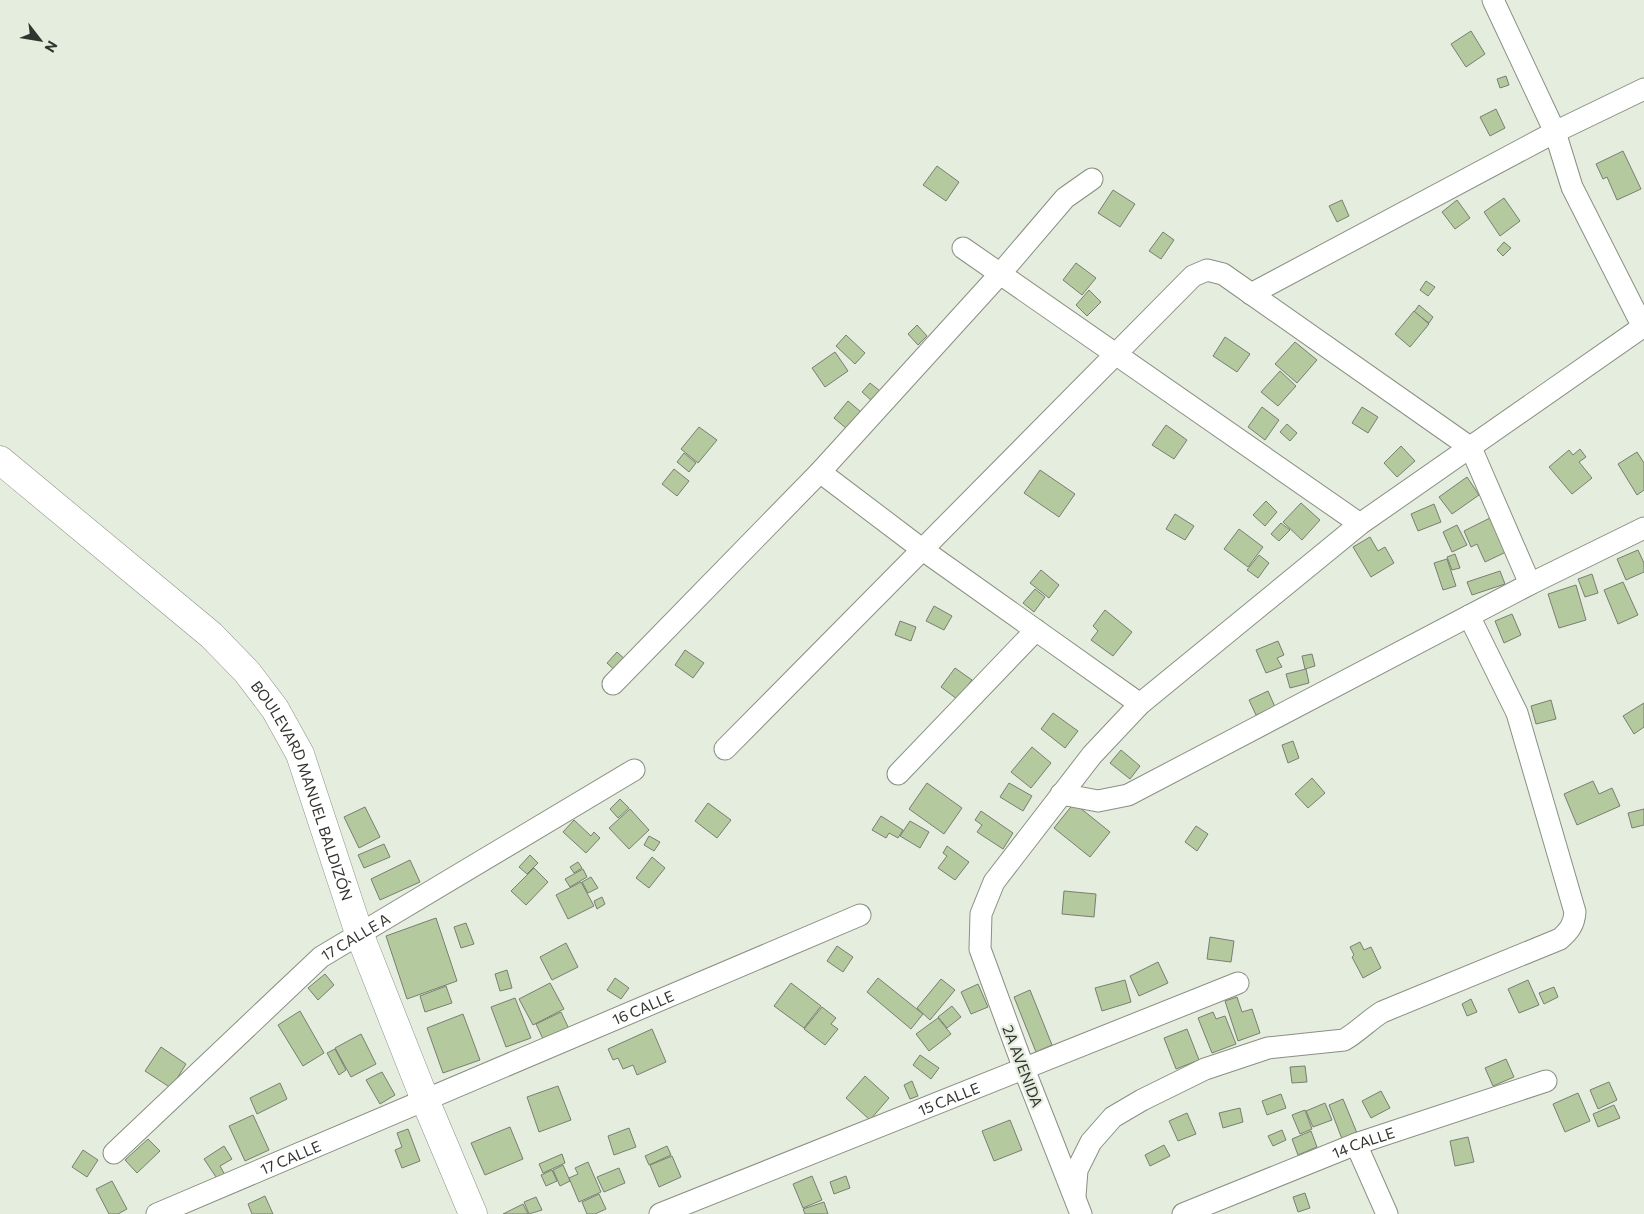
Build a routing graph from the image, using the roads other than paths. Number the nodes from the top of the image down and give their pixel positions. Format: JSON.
{"nodes":[{"id":1,"x":1493,"y":0,"type":"edge"},
{"id":2,"x":1644,"y":88,"type":"edge"},
{"id":3,"x":1554,"y":132,"type":"junction"},
{"id":4,"x":1092,"y":179,"type":"dead end"},
{"id":5,"x":963,"y":248,"type":"dead end"},
{"id":6,"x":1000,"y":274,"type":"junction"},
{"id":7,"x":1252,"y":294,"type":"junction"},
{"id":8,"x":1644,"y":327,"type":"edge"},
{"id":9,"x":1116,"y":354,"type":"junction"},
{"id":10,"x":1471,"y":448,"type":"junction"},
{"id":11,"x":0,"y":460,"type":"edge"},
{"id":12,"x":820,"y":472,"type":"junction"},
{"id":13,"x":1360,"y":524,"type":"junction"},
{"id":14,"x":1644,"y":528,"type":"edge"},
{"id":15,"x":923,"y":550,"type":"junction"},
{"id":16,"x":1530,"y":584,"type":"junction"},
{"id":17,"x":1469,"y":616,"type":"junction"},
{"id":18,"x":1036,"y":630,"type":"junction"},
{"id":19,"x":613,"y":684,"type":"dead end"},
{"id":20,"x":1140,"y":704,"type":"junction"},
{"id":21,"x":725,"y":749,"type":"dead end"},
{"id":22,"x":634,"y":770,"type":"dead end"},
{"id":23,"x":898,"y":774,"type":"dead end"},
{"id":24,"x":1061,"y":794,"type":"junction"},
{"id":25,"x":860,"y":915,"type":"dead end"},
{"id":26,"x":359,"y":934,"type":"junction"},
{"id":27,"x":1238,"y":983,"type":"dead end"},
{"id":28,"x":1024,"y":1069,"type":"junction"},
{"id":29,"x":1546,"y":1081,"type":"dead end"},
{"id":30,"x":425,"y":1100,"type":"junction"},
{"id":31,"x":1356,"y":1144,"type":"junction"},
{"id":32,"x":114,"y":1153,"type":"dead end"},
{"id":33,"x":1078,"y":1206,"type":"edge"},
{"id":34,"x":159,"y":1214,"type":"edge"},
{"id":35,"x":473,"y":1214,"type":"edge"},
{"id":36,"x":660,"y":1214,"type":"edge"},
{"id":37,"x":1182,"y":1214,"type":"edge"},
{"id":38,"x":1387,"y":1214,"type":"edge"}],
"edges":[{"from":1,"to":3,"type":"street"},
{"from":2,"to":3,"type":"street"},
{"from":3,"to":7,"type":"street"},
{"from":3,"to":8,"type":"street"},
{"from":4,"to":6,"type":"street"},
{"from":5,"to":6,"type":"street"},
{"from":6,"to":9,"type":"street"},
{"from":6,"to":12,"type":"street"},
{"from":7,"to":9,"type":"street"},
{"from":7,"to":10,"type":"street"},
{"from":8,"to":10,"type":"street"},
{"from":9,"to":13,"type":"street"},
{"from":9,"to":15,"type":"street"},
{"from":10,"to":13,"type":"street"},
{"from":10,"to":16,"type":"street"},
{"from":11,"to":26,"type":"main road","name":"BOULEVARD MANUEL BALDIZÓN"},
{"from":12,"to":15,"type":"street"},
{"from":12,"to":19,"type":"street"},
{"from":13,"to":20,"type":"street"},
{"from":14,"to":16,"type":"street"},
{"from":15,"to":18,"type":"street"},
{"from":15,"to":21,"type":"street"},
{"from":16,"to":17,"type":"street"},
{"from":17,"to":24,"type":"street"},
{"from":17,"to":33,"type":"street"},
{"from":18,"to":20,"type":"street"},
{"from":18,"to":23,"type":"street"},
{"from":20,"to":24,"type":"street"},
{"from":22,"to":26,"type":"street","name":"17 CALLE A"},
{"from":24,"to":28,"type":"street","name":"2A AVENIDA"},
{"from":25,"to":30,"type":"street","name":"16 CALLE"},
{"from":26,"to":30,"type":"main road","name":"BOULEVARD MANUEL BALDIZÓN"},
{"from":26,"to":32,"type":"street","name":"17 CALLE A"},
{"from":27,"to":28,"type":"street","name":"15 CALLE"},
{"from":28,"to":33,"type":"street","name":"2A AVENIDA"},
{"from":28,"to":36,"type":"street","name":"15 CALLE"},
{"from":29,"to":31,"type":"street","name":"14 CALLE"},
{"from":30,"to":34,"type":"street","name":"17 CALLE"},
{"from":30,"to":35,"type":"main road","name":"BOULEVARD MANUEL BALDIZÓN"},
{"from":31,"to":37,"type":"street","name":"14 CALLE"},
{"from":31,"to":38,"type":"street"}]}
